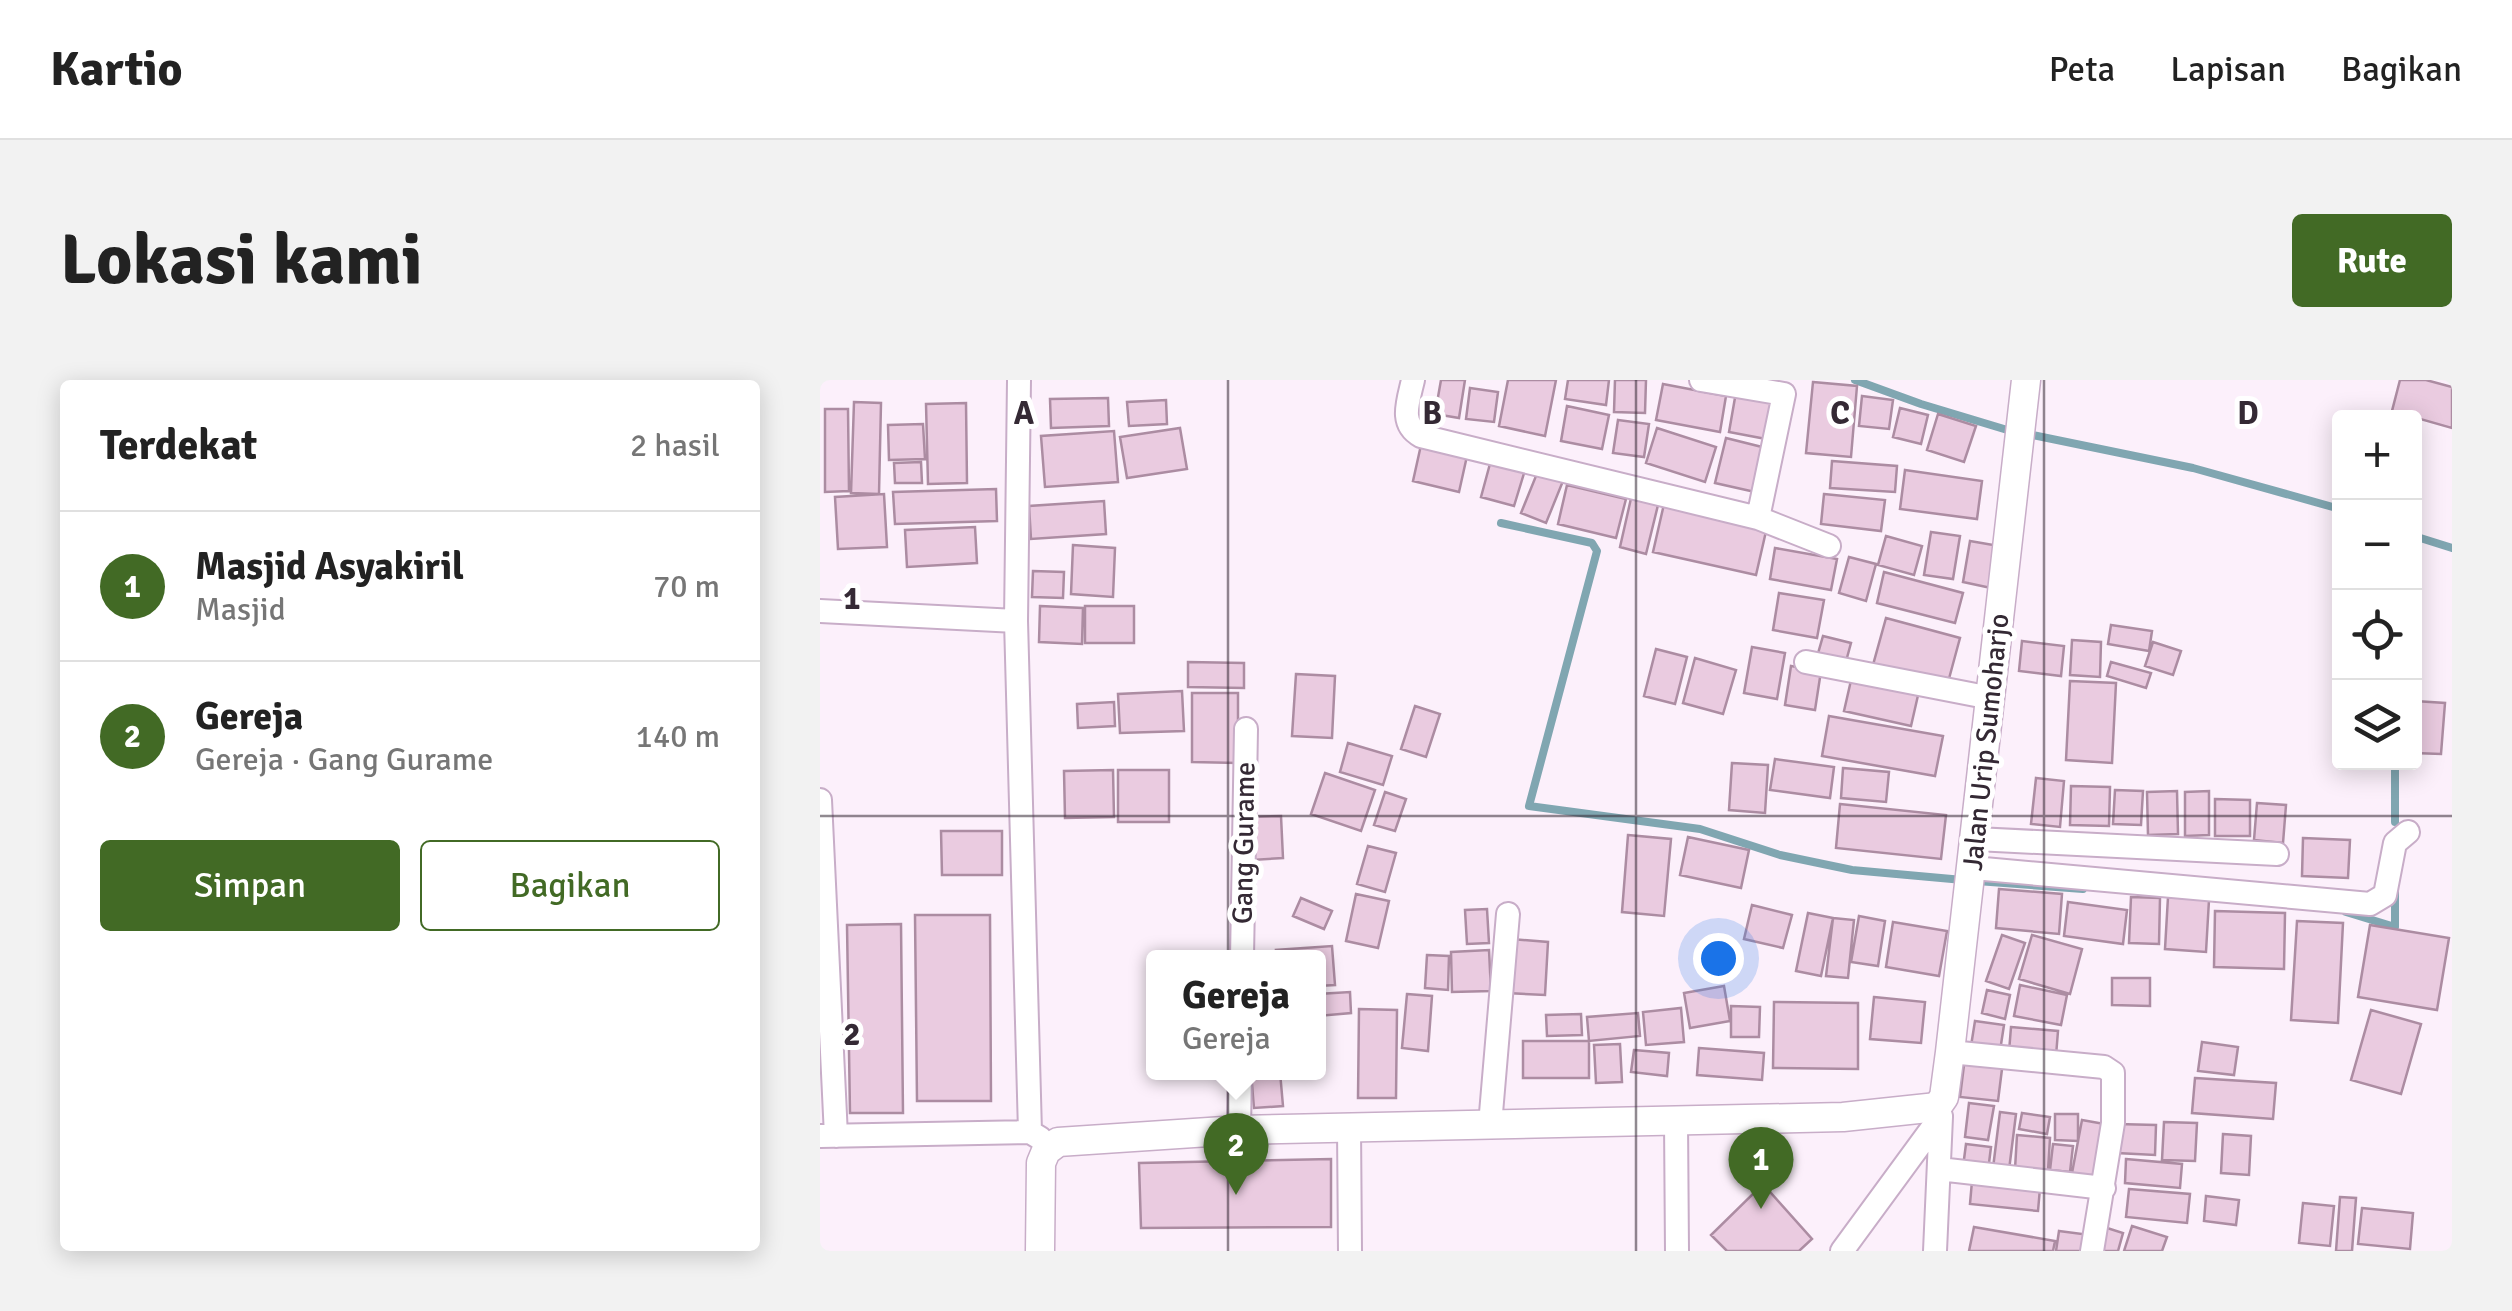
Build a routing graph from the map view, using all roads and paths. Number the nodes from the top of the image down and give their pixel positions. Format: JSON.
{"nodes":[{"id":1,"x":1019,"y":380,"type":"edge"},
{"id":2,"x":1413,"y":380,"type":"edge"},
{"id":3,"x":1701,"y":380,"type":"edge"},
{"id":4,"x":2026,"y":380,"type":"edge"},
{"id":5,"x":1786,"y":387,"type":"edge"},
{"id":6,"x":1758,"y":518,"type":"junction"},
{"id":7,"x":1829,"y":546,"type":"dead end"},
{"id":8,"x":820,"y":611,"type":"edge"},
{"id":9,"x":1016,"y":620,"type":"junction"},
{"id":10,"x":1806,"y":662,"type":"dead end"},
{"id":11,"x":1991,"y":698,"type":"junction"},
{"id":12,"x":1246,"y":729,"type":"dead end"},
{"id":13,"x":820,"y":800,"type":"edge"},
{"id":14,"x":820,"y":822,"type":"edge"},
{"id":15,"x":2408,"y":832,"type":"dead end"},
{"id":16,"x":1976,"y":839,"type":"junction"},
{"id":17,"x":2277,"y":854,"type":"dead end"},
{"id":18,"x":1971,"y":879,"type":"junction"},
{"id":19,"x":1508,"y":914,"type":"dead end"},
{"id":20,"x":1242,"y":950,"type":"edge"},
{"id":21,"x":1950,"y":1052,"type":"junction"},
{"id":22,"x":1240,"y":1080,"type":"edge"},
{"id":23,"x":1941,"y":1110,"type":"junction"},
{"id":24,"x":1676,"y":1121,"type":"junction"},
{"id":25,"x":1490,"y":1125,"type":"junction"},
{"id":26,"x":1349,"y":1127,"type":"junction"},
{"id":27,"x":1239,"y":1130,"type":"junction"},
{"id":28,"x":828,"y":1136,"type":"edge"},
{"id":29,"x":1040,"y":1138,"type":"junction"},
{"id":30,"x":1939,"y":1169,"type":"junction"},
{"id":31,"x":2104,"y":1188,"type":"junction"},
{"id":32,"x":1040,"y":1251,"type":"edge"},
{"id":33,"x":1350,"y":1251,"type":"edge"},
{"id":34,"x":1677,"y":1251,"type":"edge"},
{"id":35,"x":1842,"y":1251,"type":"edge"},
{"id":36,"x":1934,"y":1251,"type":"edge"},
{"id":37,"x":2092,"y":1251,"type":"edge"}],
"edges":[{"from":1,"to":9,"type":"street"},
{"from":2,"to":6,"type":"street"},
{"from":3,"to":5,"type":"street"},
{"from":4,"to":11,"type":"street","name":"Jalan Urip Sumoharjo"},
{"from":5,"to":6,"type":"street"},
{"from":6,"to":7,"type":"street"},
{"from":8,"to":9,"type":"street"},
{"from":9,"to":29,"type":"street"},
{"from":10,"to":11,"type":"street"},
{"from":11,"to":16,"type":"street","name":"Jalan Urip Sumoharjo"},
{"from":12,"to":20,"type":"street","name":"Gang Gurame"},
{"from":13,"to":14,"type":"street"},
{"from":14,"to":28,"type":"street"},
{"from":15,"to":18,"type":"street"},
{"from":16,"to":17,"type":"street"},
{"from":16,"to":18,"type":"street","name":"Jalan Urip Sumoharjo"},
{"from":18,"to":21,"type":"street","name":"Jalan Urip Sumoharjo"},
{"from":19,"to":25,"type":"street"},
{"from":21,"to":23,"type":"street","name":"Jalan Urip Sumoharjo"},
{"from":21,"to":31,"type":"street"},
{"from":22,"to":27,"type":"street"},
{"from":23,"to":24,"type":"street"},
{"from":23,"to":30,"type":"street"},
{"from":23,"to":35,"type":"street"},
{"from":24,"to":25,"type":"street"},
{"from":24,"to":34,"type":"street"},
{"from":25,"to":26,"type":"street"},
{"from":26,"to":27,"type":"street"},
{"from":26,"to":33,"type":"street"},
{"from":27,"to":29,"type":"street"},
{"from":28,"to":29,"type":"street"},
{"from":29,"to":32,"type":"street"},
{"from":30,"to":31,"type":"street"},
{"from":30,"to":36,"type":"street"},
{"from":31,"to":37,"type":"street"}]}
